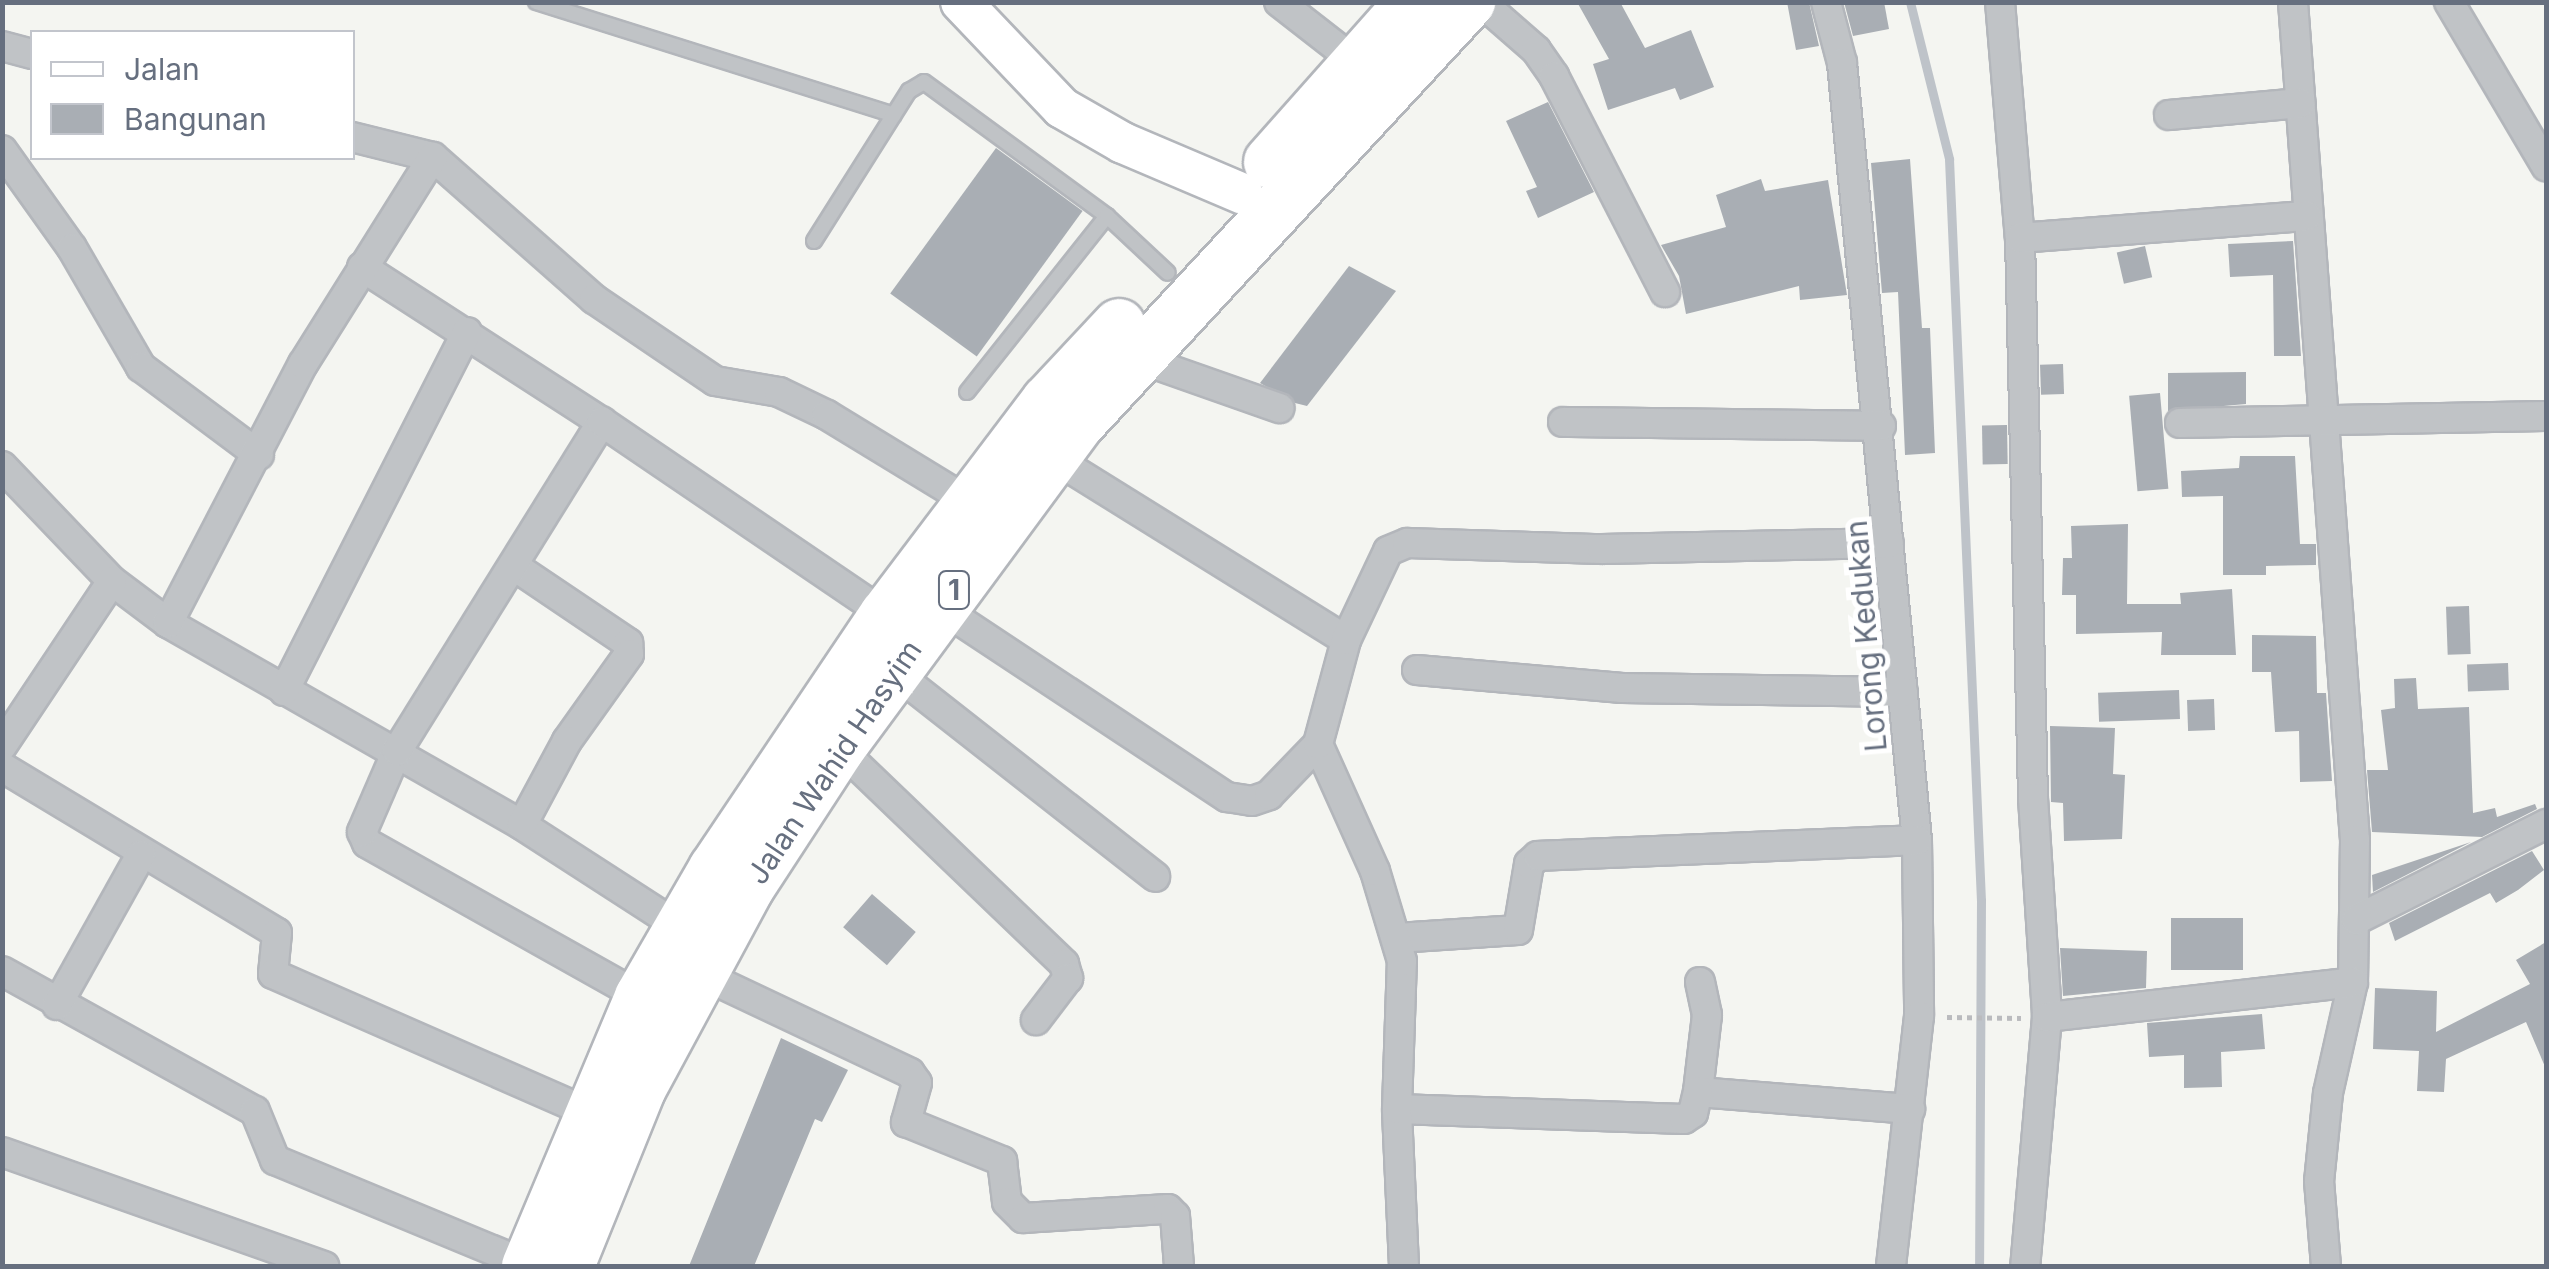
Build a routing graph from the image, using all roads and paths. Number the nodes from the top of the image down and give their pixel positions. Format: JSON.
{"nodes":[{"id":1,"x":536,"y":2,"type":"edge"},
{"id":2,"x":962,"y":2,"type":"edge"},
{"id":3,"x":1279,"y":2,"type":"edge"},
{"id":4,"x":1412,"y":2,"type":"edge"},
{"id":5,"x":1468,"y":2,"type":"edge"},
{"id":6,"x":1482,"y":2,"type":"edge"},
{"id":7,"x":1826,"y":2,"type":"edge"},
{"id":8,"x":2000,"y":2,"type":"edge"},
{"id":9,"x":2293,"y":2,"type":"edge"},
{"id":10,"x":2449,"y":2,"type":"edge"},
{"id":11,"x":2,"y":46,"type":"edge"},
{"id":12,"x":30,"y":53,"type":"edge"},
{"id":13,"x":1356,"y":62,"type":"junction"},
{"id":14,"x":2300,"y":103,"type":"junction"},
{"id":15,"x":894,"y":115,"type":"junction"},
{"id":16,"x":2169,"y":115,"type":"dead end"},
{"id":17,"x":355,"y":138,"type":"edge"},
{"id":18,"x":2,"y":150,"type":"edge"},
{"id":19,"x":434,"y":157,"type":"junction"},
{"id":20,"x":2546,"y":166,"type":"edge"},
{"id":21,"x":1243,"y":194,"type":"junction"},
{"id":22,"x":1107,"y":216,"type":"junction"},
{"id":23,"x":2307,"y":216,"type":"junction"},
{"id":24,"x":2020,"y":238,"type":"junction"},
{"id":25,"x":814,"y":241,"type":"dead end"},
{"id":26,"x":362,"y":266,"type":"junction"},
{"id":27,"x":1168,"y":273,"type":"junction"},
{"id":28,"x":1665,"y":292,"type":"dead end"},
{"id":29,"x":468,"y":332,"type":"junction"},
{"id":30,"x":1137,"y":358,"type":"junction"},
{"id":31,"x":968,"y":392,"type":"dead end"},
{"id":32,"x":1279,"y":408,"type":"dead end"},
{"id":33,"x":2546,"y":416,"type":"edge"},
{"id":34,"x":602,"y":422,"type":"junction"},
{"id":35,"x":1562,"y":422,"type":"dead end"},
{"id":36,"x":2180,"y":423,"type":"dead end"},
{"id":37,"x":2321,"y":425,"type":"junction"},
{"id":38,"x":1881,"y":426,"type":"junction"},
{"id":39,"x":259,"y":454,"type":"junction"},
{"id":40,"x":1052,"y":458,"type":"junction"},
{"id":41,"x":2,"y":466,"type":"edge"},
{"id":42,"x":971,"y":503,"type":"junction"},
{"id":43,"x":1889,"y":544,"type":"junction"},
{"id":44,"x":514,"y":566,"type":"junction"},
{"id":45,"x":112,"y":581,"type":"junction"},
{"id":46,"x":942,"y":608,"type":"junction"},
{"id":47,"x":886,"y":615,"type":"junction"},
{"id":48,"x":168,"y":624,"type":"junction"},
{"id":49,"x":1346,"y":640,"type":"junction"},
{"id":50,"x":1418,"y":670,"type":"dead end"},
{"id":51,"x":894,"y":672,"type":"junction"},
{"id":52,"x":284,"y":691,"type":"junction"},
{"id":53,"x":1903,"y":692,"type":"junction"},
{"id":54,"x":1318,"y":744,"type":"junction"},
{"id":55,"x":2,"y":746,"type":"edge"},
{"id":56,"x":839,"y":748,"type":"junction"},
{"id":57,"x":397,"y":751,"type":"junction"},
{"id":58,"x":2,"y":767,"type":"edge"},
{"id":59,"x":522,"y":824,"type":"junction"},
{"id":60,"x":2546,"y":824,"type":"edge"},
{"id":61,"x":1917,"y":840,"type":"junction"},
{"id":62,"x":140,"y":855,"type":"junction"},
{"id":63,"x":1155,"y":878,"type":"dead end"},
{"id":64,"x":2356,"y":920,"type":"junction"},
{"id":65,"x":1398,"y":938,"type":"junction"},
{"id":66,"x":691,"y":951,"type":"junction"},
{"id":67,"x":2,"y":971,"type":"edge"},
{"id":68,"x":1700,"y":982,"type":"dead end"},
{"id":69,"x":2353,"y":982,"type":"junction"},
{"id":70,"x":640,"y":998,"type":"junction"},
{"id":71,"x":57,"y":1005,"type":"junction"},
{"id":72,"x":1948,"y":1017,"type":"dead end"},
{"id":73,"x":2000,"y":1018,"type":"dead end"},
{"id":74,"x":2047,"y":1018,"type":"junction"},
{"id":75,"x":1036,"y":1020,"type":"dead end"},
{"id":76,"x":1698,"y":1092,"type":"junction"},
{"id":77,"x":1397,"y":1109,"type":"junction"},
{"id":78,"x":1910,"y":1110,"type":"junction"},
{"id":79,"x":589,"y":1113,"type":"junction"},
{"id":80,"x":2,"y":1152,"type":"edge"},
{"id":81,"x":324,"y":1266,"type":"edge"},
{"id":82,"x":542,"y":1266,"type":"edge"},
{"id":83,"x":1179,"y":1266,"type":"edge"},
{"id":84,"x":1404,"y":1266,"type":"edge"},
{"id":85,"x":1892,"y":1266,"type":"edge"},
{"id":86,"x":2025,"y":1266,"type":"edge"},
{"id":87,"x":2326,"y":1266,"type":"edge"}],
"edges":[{"from":1,"to":15,"type":"lane"},
{"from":2,"to":21,"type":"street"},
{"from":3,"to":13,"type":"street"},
{"from":4,"to":13,"type":"highway","name":"Jalan Wahid Hasyim","number":"1"},
{"from":5,"to":30,"type":"highway","name":"Jalan Wahid Hasyim","number":"1"},
{"from":6,"to":28,"type":"street"},
{"from":7,"to":38,"type":"street","name":"Lorong Kedukan"},
{"from":8,"to":24,"type":"street"},
{"from":9,"to":14,"type":"street"},
{"from":10,"to":20,"type":"street"},
{"from":11,"to":12,"type":"street"},
{"from":13,"to":21,"type":"highway","name":"Jalan Wahid Hasyim","number":"1"},
{"from":14,"to":16,"type":"street"},
{"from":14,"to":23,"type":"street"},
{"from":15,"to":22,"type":"lane"},
{"from":15,"to":25,"type":"lane"},
{"from":17,"to":19,"type":"street"},
{"from":18,"to":39,"type":"street"},
{"from":19,"to":26,"type":"street"},
{"from":19,"to":42,"type":"street"},
{"from":21,"to":27,"type":"highway","name":"Jalan Wahid Hasyim","number":"1"},
{"from":22,"to":27,"type":"lane"},
{"from":22,"to":31,"type":"lane"},
{"from":23,"to":24,"type":"street"},
{"from":23,"to":37,"type":"street"},
{"from":24,"to":74,"type":"street"},
{"from":26,"to":29,"type":"street"},
{"from":26,"to":39,"type":"street"},
{"from":27,"to":42,"type":"highway","name":"Jalan Wahid Hasyim","number":"1"},
{"from":29,"to":34,"type":"street"},
{"from":29,"to":52,"type":"street"},
{"from":30,"to":32,"type":"street"},
{"from":30,"to":40,"type":"highway","name":"Jalan Wahid Hasyim","number":"1"},
{"from":33,"to":37,"type":"street"},
{"from":34,"to":44,"type":"street"},
{"from":34,"to":47,"type":"street"},
{"from":35,"to":38,"type":"street"},
{"from":36,"to":37,"type":"street"},
{"from":37,"to":64,"type":"street"},
{"from":38,"to":43,"type":"street","name":"Lorong Kedukan"},
{"from":39,"to":48,"type":"street"},
{"from":40,"to":46,"type":"highway","name":"Jalan Wahid Hasyim","number":"1"},
{"from":40,"to":49,"type":"street"},
{"from":41,"to":45,"type":"street"},
{"from":42,"to":47,"type":"highway","name":"Jalan Wahid Hasyim","number":"1"},
{"from":43,"to":49,"type":"street"},
{"from":43,"to":53,"type":"street","name":"Lorong Kedukan"},
{"from":44,"to":57,"type":"street"},
{"from":44,"to":59,"type":"street"},
{"from":45,"to":48,"type":"street"},
{"from":45,"to":55,"type":"street"},
{"from":46,"to":51,"type":"highway","name":"Jalan Wahid Hasyim","number":"1"},
{"from":46,"to":54,"type":"street"},
{"from":47,"to":66,"type":"highway","name":"Jalan Wahid Hasyim","number":"1"},
{"from":48,"to":52,"type":"street"},
{"from":49,"to":54,"type":"street"},
{"from":50,"to":53,"type":"street"},
{"from":51,"to":56,"type":"highway","name":"Jalan Wahid Hasyim","number":"1"},
{"from":51,"to":63,"type":"street"},
{"from":52,"to":57,"type":"street"},
{"from":53,"to":61,"type":"street","name":"Lorong Kedukan"},
{"from":54,"to":65,"type":"street"},
{"from":56,"to":66,"type":"highway","name":"Jalan Wahid Hasyim","number":"1"},
{"from":56,"to":75,"type":"street"},
{"from":57,"to":59,"type":"street"},
{"from":57,"to":70,"type":"street"},
{"from":58,"to":62,"type":"street"},
{"from":59,"to":66,"type":"street"},
{"from":60,"to":64,"type":"street"},
{"from":61,"to":65,"type":"street"},
{"from":61,"to":78,"type":"street","name":"Lorong Kedukan"},
{"from":62,"to":71,"type":"street"},
{"from":62,"to":79,"type":"street"},
{"from":64,"to":69,"type":"street"},
{"from":65,"to":77,"type":"street"},
{"from":66,"to":70,"type":"highway","name":"Jalan Wahid Hasyim","number":"1"},
{"from":66,"to":82,"type":"highway","name":"Jalan Wahid Hasyim","number":"1"},
{"from":66,"to":83,"type":"street"},
{"from":67,"to":71,"type":"street"},
{"from":68,"to":76,"type":"street"},
{"from":69,"to":74,"type":"street"},
{"from":69,"to":87,"type":"street"},
{"from":70,"to":79,"type":"highway","name":"Jalan Wahid Hasyim","number":"1"},
{"from":71,"to":82,"type":"street"},
{"from":72,"to":73,"type":"path"},
{"from":74,"to":86,"type":"street"},
{"from":76,"to":77,"type":"street"},
{"from":76,"to":78,"type":"street"},
{"from":77,"to":84,"type":"street"},
{"from":78,"to":85,"type":"street","name":"Lorong Kedukan"},
{"from":79,"to":82,"type":"highway","name":"Jalan Wahid Hasyim","number":"1"},
{"from":80,"to":81,"type":"street"}]}
